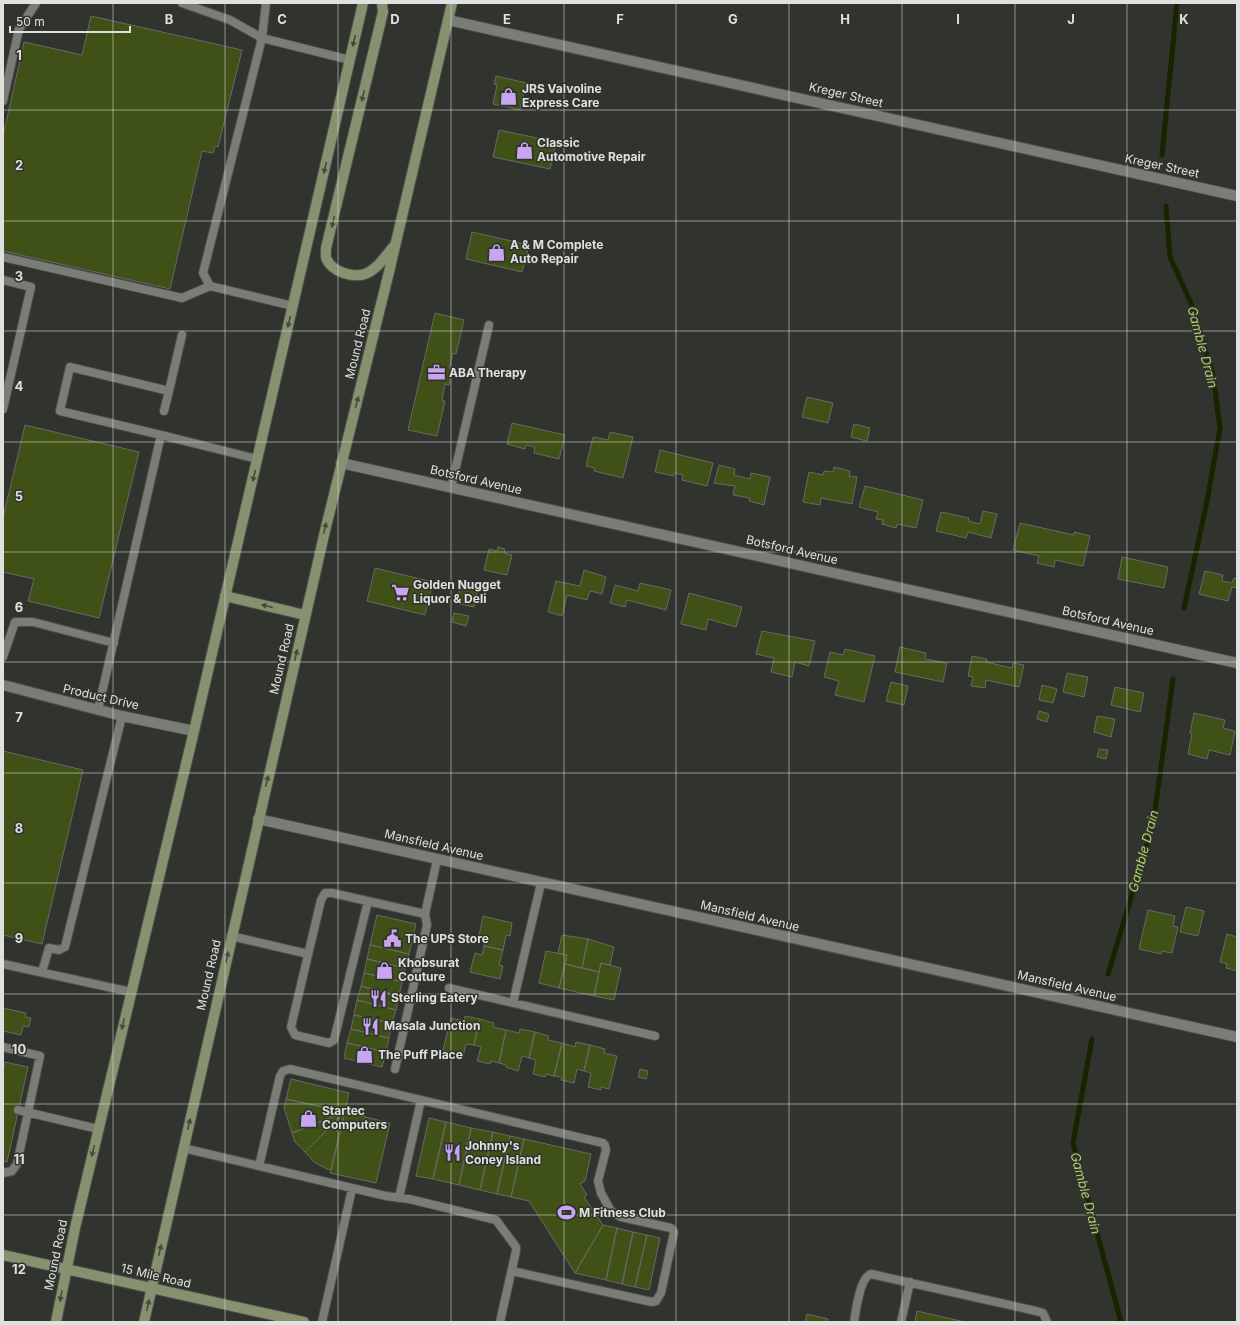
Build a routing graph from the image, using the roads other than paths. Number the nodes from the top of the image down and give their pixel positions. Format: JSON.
{"nodes":[{"id":1,"x":36,"y":3,"type":"edge"},
{"id":2,"x":182,"y":3,"type":"edge"},
{"id":3,"x":266,"y":3,"type":"edge"},
{"id":4,"x":363,"y":3,"type":"edge"},
{"id":5,"x":382,"y":3,"type":"edge"},
{"id":6,"x":452,"y":3,"type":"edge"},
{"id":7,"x":448,"y":20,"type":"junction"},
{"id":8,"x":262,"y":38,"type":"junction"},
{"id":9,"x":350,"y":60,"type":"junction"},
{"id":10,"x":3,"y":101,"type":"edge"},
{"id":11,"x":1237,"y":196,"type":"edge"},
{"id":12,"x":396,"y":244,"type":"junction"},
{"id":13,"x":3,"y":257,"type":"edge"},
{"id":14,"x":3,"y":280,"type":"edge"},
{"id":15,"x":210,"y":286,"type":"junction"},
{"id":16,"x":293,"y":306,"type":"junction"},
{"id":17,"x":489,"y":325,"type":"dead end"},
{"id":18,"x":182,"y":335,"type":"dead end"},
{"id":19,"x":169,"y":391,"type":"junction"},
{"id":20,"x":4,"y":404,"type":"edge"},
{"id":21,"x":164,"y":411,"type":"dead end"},
{"id":22,"x":161,"y":435,"type":"junction"},
{"id":23,"x":258,"y":459,"type":"junction"},
{"id":24,"x":341,"y":463,"type":"junction"},
{"id":25,"x":451,"y":488,"type":"junction"},
{"id":26,"x":225,"y":596,"type":"junction"},
{"id":27,"x":305,"y":615,"type":"junction"},
{"id":28,"x":114,"y":642,"type":"junction"},
{"id":29,"x":3,"y":657,"type":"edge"},
{"id":30,"x":1237,"y":663,"type":"edge"},
{"id":31,"x":3,"y":685,"type":"edge"},
{"id":32,"x":98,"y":710,"type":"junction"},
{"id":33,"x":122,"y":716,"type":"junction"},
{"id":34,"x":194,"y":731,"type":"junction"},
{"id":35,"x":258,"y":819,"type":"junction"},
{"id":36,"x":437,"y":860,"type":"junction"},
{"id":37,"x":541,"y":882,"type":"junction"},
{"id":38,"x":368,"y":901,"type":"junction"},
{"id":39,"x":424,"y":914,"type":"junction"},
{"id":40,"x":232,"y":936,"type":"junction"},
{"id":41,"x":308,"y":954,"type":"junction"},
{"id":42,"x":3,"y":964,"type":"edge"},
{"id":43,"x":42,"y":972,"type":"junction"},
{"id":44,"x":449,"y":988,"type":"dead end"},
{"id":45,"x":131,"y":992,"type":"junction"},
{"id":46,"x":513,"y":1003,"type":"junction"},
{"id":47,"x":655,"y":1036,"type":"dead end"},
{"id":48,"x":1237,"y":1037,"type":"edge"},
{"id":49,"x":3,"y":1048,"type":"edge"},
{"id":50,"x":395,"y":1069,"type":"dead end"},
{"id":51,"x":421,"y":1100,"type":"junction"},
{"id":52,"x":18,"y":1110,"type":"dead end"},
{"id":53,"x":28,"y":1112,"type":"junction"},
{"id":54,"x":98,"y":1129,"type":"junction"},
{"id":55,"x":183,"y":1148,"type":"junction"},
{"id":56,"x":259,"y":1166,"type":"junction"},
{"id":57,"x":3,"y":1173,"type":"edge"},
{"id":58,"x":352,"y":1189,"type":"junction"},
{"id":59,"x":398,"y":1198,"type":"junction"},
{"id":60,"x":3,"y":1255,"type":"edge"},
{"id":61,"x":66,"y":1269,"type":"junction"},
{"id":62,"x":512,"y":1271,"type":"junction"},
{"id":63,"x":910,"y":1282,"type":"junction"},
{"id":64,"x":152,"y":1288,"type":"junction"},
{"id":65,"x":56,"y":1322,"type":"edge"},
{"id":66,"x":144,"y":1322,"type":"edge"},
{"id":67,"x":304,"y":1322,"type":"edge"},
{"id":68,"x":322,"y":1322,"type":"edge"},
{"id":69,"x":500,"y":1322,"type":"edge"},
{"id":70,"x":854,"y":1322,"type":"edge"},
{"id":71,"x":901,"y":1322,"type":"edge"},
{"id":72,"x":1048,"y":1322,"type":"edge"}],
"edges":[{"from":1,"to":10,"type":"lane"},
{"from":2,"to":8,"type":"lane"},
{"from":3,"to":8,"type":"lane"},
{"from":4,"to":9,"type":"main road","name":"Mound Road","one_way":true},
{"from":5,"to":12,"type":"main road","one_way":true},
{"from":6,"to":7,"type":"main road","name":"Mound Road"},
{"from":7,"to":11,"type":"street","name":"Kreger Street"},
{"from":7,"to":12,"type":"main road","name":"Mound Road"},
{"from":8,"to":9,"type":"lane"},
{"from":8,"to":15,"type":"lane"},
{"from":9,"to":16,"type":"main road","name":"Mound Road","one_way":true},
{"from":24,"to":12,"type":"main road","name":"Mound Road","one_way":true},
{"from":13,"to":15,"type":"lane"},
{"from":14,"to":20,"type":"lane"},
{"from":15,"to":16,"type":"lane"},
{"from":16,"to":23,"type":"main road","name":"Mound Road","one_way":true},
{"from":17,"to":25,"type":"lane"},
{"from":18,"to":19,"type":"lane"},
{"from":19,"to":21,"type":"lane"},
{"from":19,"to":22,"type":"lane"},
{"from":22,"to":23,"type":"lane"},
{"from":22,"to":28,"type":"lane"},
{"from":23,"to":26,"type":"main road","name":"Mound Road","one_way":true},
{"from":24,"to":25,"type":"street","name":"Botsford Avenue"},
{"from":27,"to":24,"type":"main road","name":"Mound Road","one_way":true},
{"from":25,"to":30,"type":"street","name":"Botsford Avenue"},
{"from":27,"to":26,"type":"main road","one_way":true},
{"from":26,"to":34,"type":"main road","name":"Mound Road"},
{"from":35,"to":27,"type":"main road","name":"Mound Road","one_way":true},
{"from":28,"to":29,"type":"lane"},
{"from":28,"to":32,"type":"lane"},
{"from":31,"to":32,"type":"street","name":"Product Drive"},
{"from":32,"to":33,"type":"street","name":"Product Drive"},
{"from":33,"to":34,"type":"street","name":"Product Drive"},
{"from":33,"to":43,"type":"lane"},
{"from":34,"to":45,"type":"main road","name":"Mound Road"},
{"from":35,"to":36,"type":"street","name":"Mansfield Avenue"},
{"from":35,"to":40,"type":"main road","name":"Mound Road"},
{"from":36,"to":37,"type":"street","name":"Mansfield Avenue"},
{"from":36,"to":39,"type":"lane"},
{"from":37,"to":46,"type":"lane"},
{"from":37,"to":48,"type":"street","name":"Mansfield Avenue"},
{"from":38,"to":39,"type":"lane"},
{"from":38,"to":41,"type":"lane"},
{"from":38,"to":41,"type":"lane"},
{"from":39,"to":50,"type":"lane"},
{"from":40,"to":41,"type":"lane"},
{"from":55,"to":40,"type":"main road","name":"Mound Road","one_way":true},
{"from":42,"to":43,"type":"lane"},
{"from":43,"to":45,"type":"lane"},
{"from":44,"to":46,"type":"lane"},
{"from":45,"to":54,"type":"main road","name":"Mound Road","one_way":true},
{"from":46,"to":47,"type":"lane"},
{"from":49,"to":53,"type":"lane"},
{"from":51,"to":56,"type":"lane"},
{"from":51,"to":59,"type":"lane"},
{"from":51,"to":62,"type":"lane"},
{"from":52,"to":53,"type":"lane"},
{"from":53,"to":54,"type":"lane"},
{"from":53,"to":57,"type":"lane"},
{"from":54,"to":61,"type":"main road","name":"Mound Road","one_way":true},
{"from":55,"to":56,"type":"lane"},
{"from":64,"to":55,"type":"main road","name":"Mound Road","one_way":true},
{"from":56,"to":58,"type":"lane"},
{"from":58,"to":59,"type":"lane"},
{"from":58,"to":68,"type":"lane"},
{"from":59,"to":62,"type":"lane"},
{"from":60,"to":61,"type":"main road","name":"15 Mile Road"},
{"from":61,"to":64,"type":"main road","name":"15 Mile Road"},
{"from":61,"to":65,"type":"main road","name":"Mound Road","one_way":true},
{"from":62,"to":69,"type":"lane"},
{"from":63,"to":70,"type":"lane"},
{"from":63,"to":71,"type":"lane"},
{"from":63,"to":72,"type":"lane"},
{"from":66,"to":64,"type":"main road","name":"Mound Road","one_way":true},
{"from":64,"to":67,"type":"main road","name":"15 Mile Road"}]}
